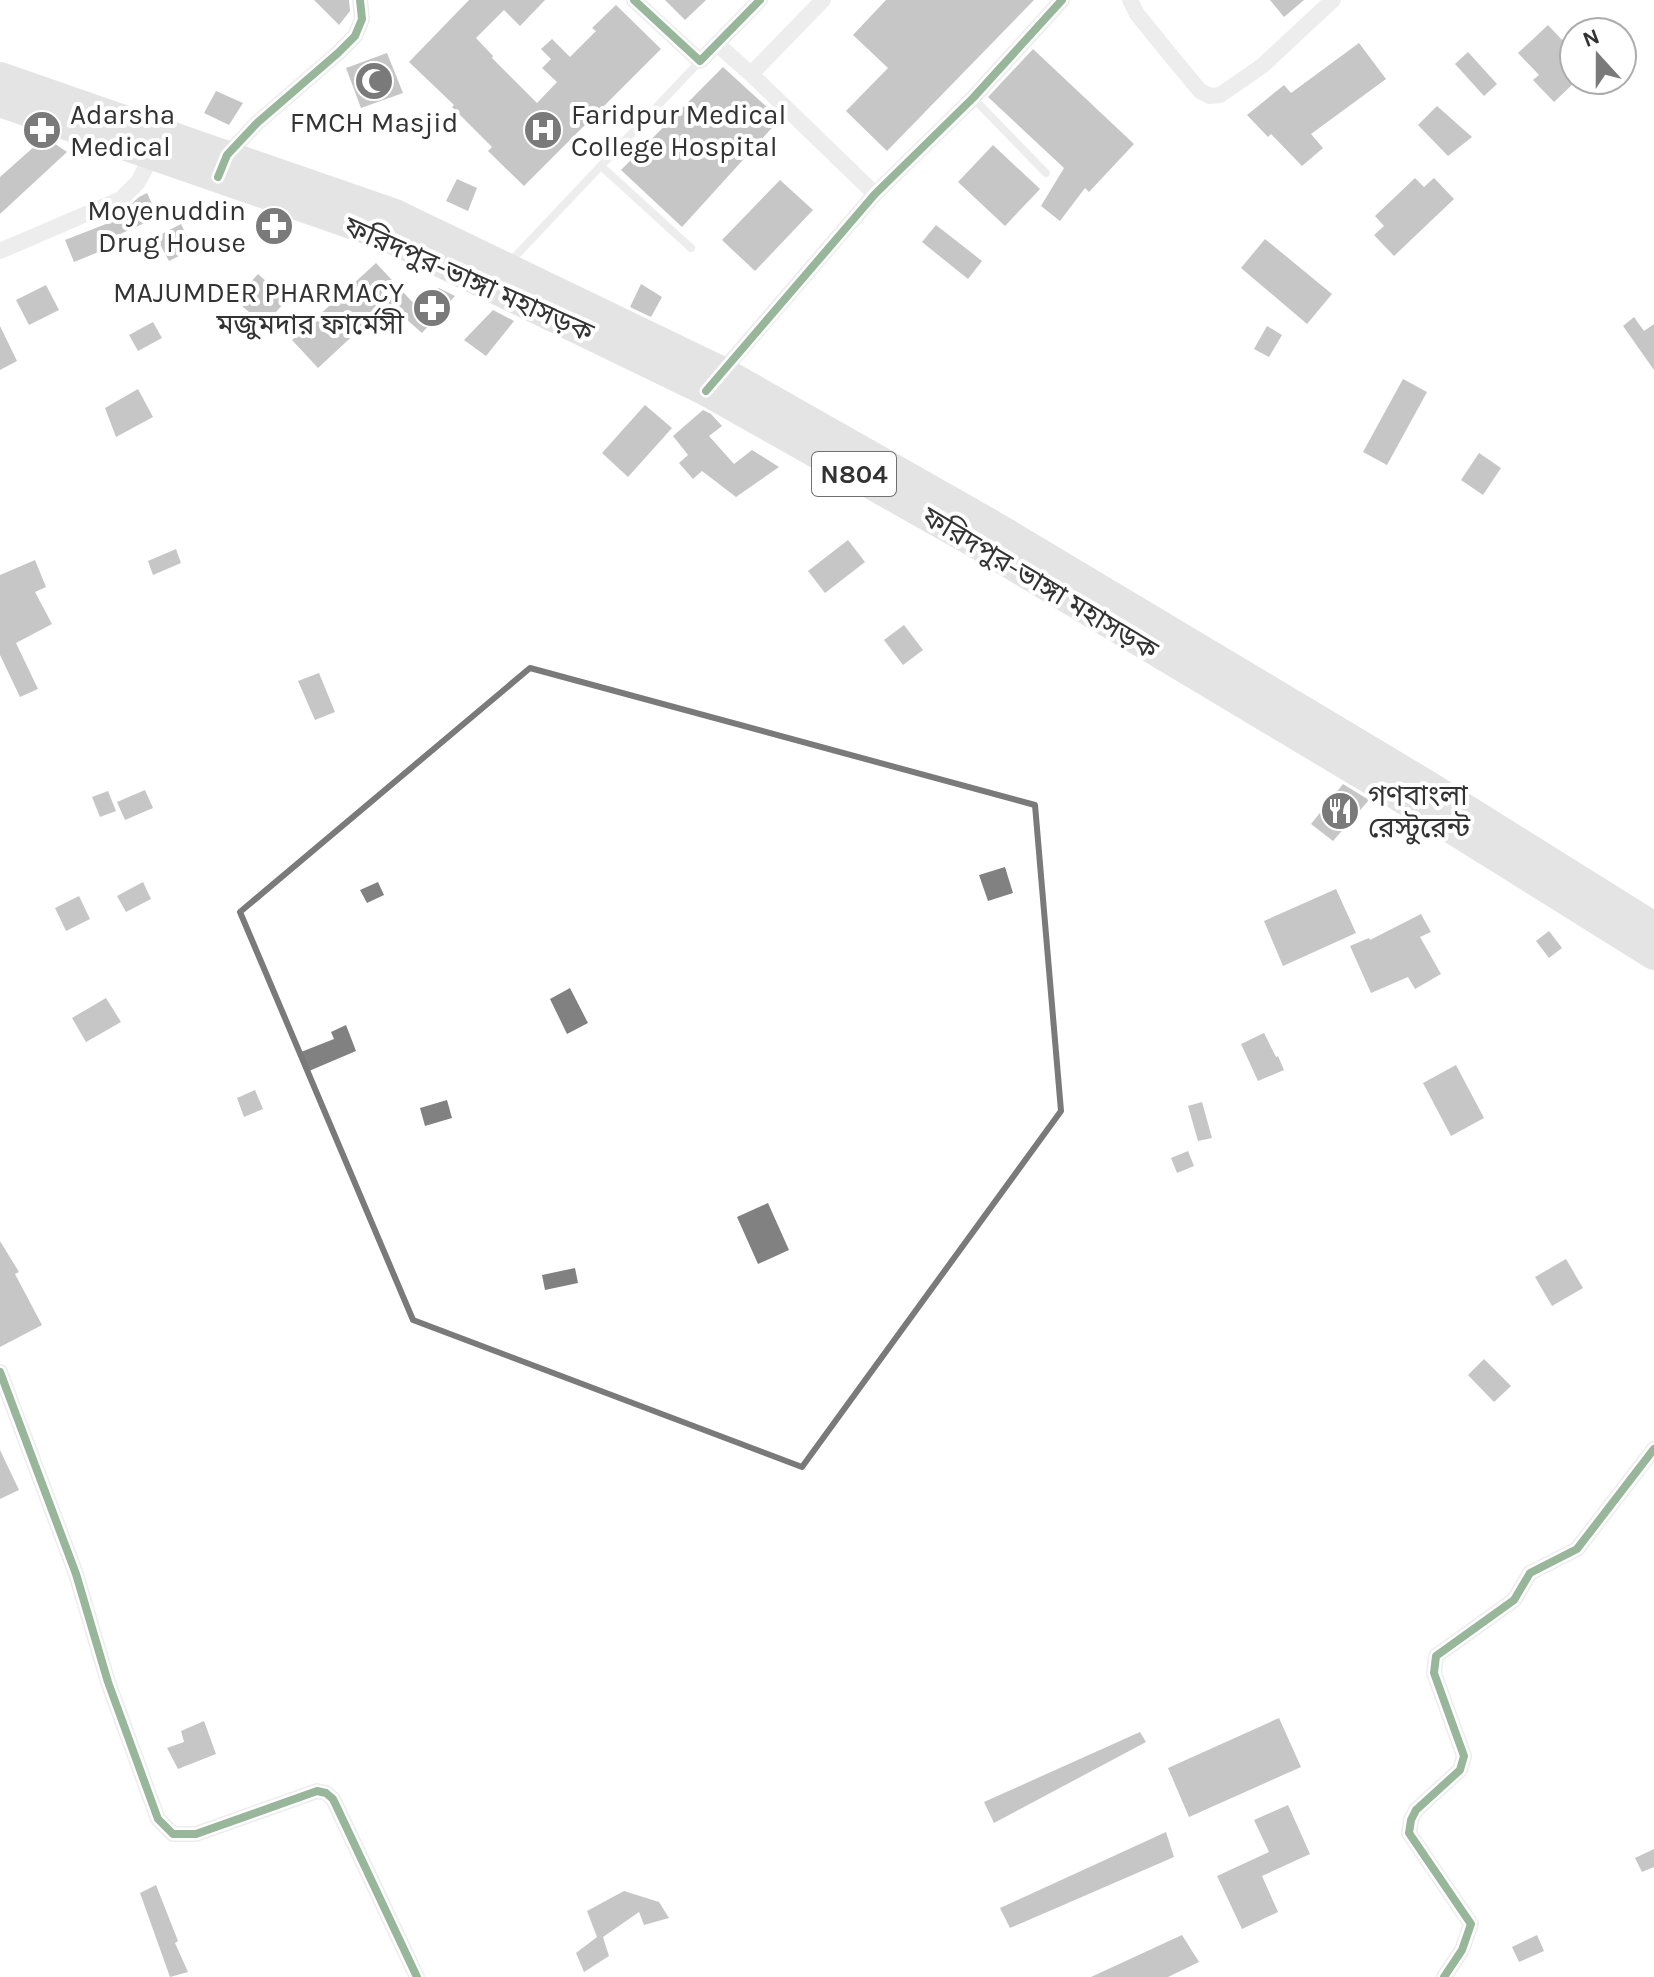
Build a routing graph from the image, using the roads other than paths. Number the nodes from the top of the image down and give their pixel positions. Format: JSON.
{"nodes":[{"id":1,"x":360,"y":0,"type":"edge"},
{"id":2,"x":634,"y":0,"type":"edge"},
{"id":3,"x":760,"y":0,"type":"edge"},
{"id":4,"x":823,"y":0,"type":"edge"},
{"id":5,"x":1062,"y":0,"type":"edge"},
{"id":6,"x":1130,"y":0,"type":"edge"},
{"id":7,"x":1333,"y":0,"type":"edge"},
{"id":8,"x":718,"y":45,"type":"junction"},
{"id":9,"x":700,"y":61,"type":"junction"},
{"id":10,"x":751,"y":74,"type":"junction"},
{"id":11,"x":0,"y":77,"type":"edge"},
{"id":12,"x":973,"y":98,"type":"junction"},
{"id":13,"x":0,"y":102,"type":"edge"},
{"id":14,"x":153,"y":154,"type":"junction"},
{"id":15,"x":222,"y":166,"type":"junction"},
{"id":16,"x":601,"y":166,"type":"junction"},
{"id":17,"x":1046,"y":173,"type":"dead end"},
{"id":18,"x":875,"y":194,"type":"junction"},
{"id":19,"x":691,"y":248,"type":"dead end"},
{"id":20,"x":0,"y":251,"type":"edge"},
{"id":21,"x":500,"y":277,"type":"junction"},
{"id":22,"x":714,"y":381,"type":"junction"},
{"id":23,"x":1654,"y":927,"type":"edge"},
{"id":24,"x":1654,"y":955,"type":"edge"},
{"id":25,"x":0,"y":1372,"type":"edge"},
{"id":26,"x":1654,"y":1449,"type":"edge"},
{"id":27,"x":417,"y":1977,"type":"edge"},
{"id":28,"x":1444,"y":1977,"type":"edge"}],
"edges":[{"from":1,"to":15,"type":"street"},
{"from":2,"to":9,"type":"street"},
{"from":3,"to":8,"type":"street"},
{"from":4,"to":10,"type":"street"},
{"from":5,"to":12,"type":"street"},
{"from":6,"to":7,"type":"street"},
{"from":8,"to":9,"type":"street"},
{"from":8,"to":10,"type":"street"},
{"from":9,"to":16,"type":"lane"},
{"from":10,"to":18,"type":"street"},
{"from":11,"to":15,"type":"highway","name":"ফরিদপুর-ভাঙ্গা মহাসড়ক","number":"N804"},
{"from":12,"to":17,"type":"lane"},
{"from":12,"to":18,"type":"street"},
{"from":13,"to":14,"type":"highway","name":"ফরিদপুর-ভাঙ্গা মহাসড়ক","number":"N804"},
{"from":14,"to":15,"type":"highway","name":"ফরিদপুর-ভাঙ্গা মহাসড়ক","number":"N804"},
{"from":14,"to":20,"type":"street"},
{"from":15,"to":21,"type":"highway","name":"ফরিদপুর-ভাঙ্গা মহাসড়ক","number":"N804"},
{"from":16,"to":19,"type":"lane"},
{"from":16,"to":21,"type":"lane"},
{"from":18,"to":22,"type":"street"},
{"from":21,"to":22,"type":"highway","name":"ফরিদপুর-ভাঙ্গা মহাসড়ক","number":"N804"},
{"from":22,"to":23,"type":"highway","name":"ফরিদপুর-ভাঙ্গা মহাসড়ক","number":"N804"},
{"from":22,"to":24,"type":"highway","name":"ফরিদপুর-ভাঙ্গা মহাসড়ক","number":"N804"},
{"from":25,"to":27,"type":"street"},
{"from":26,"to":28,"type":"street"}]}
